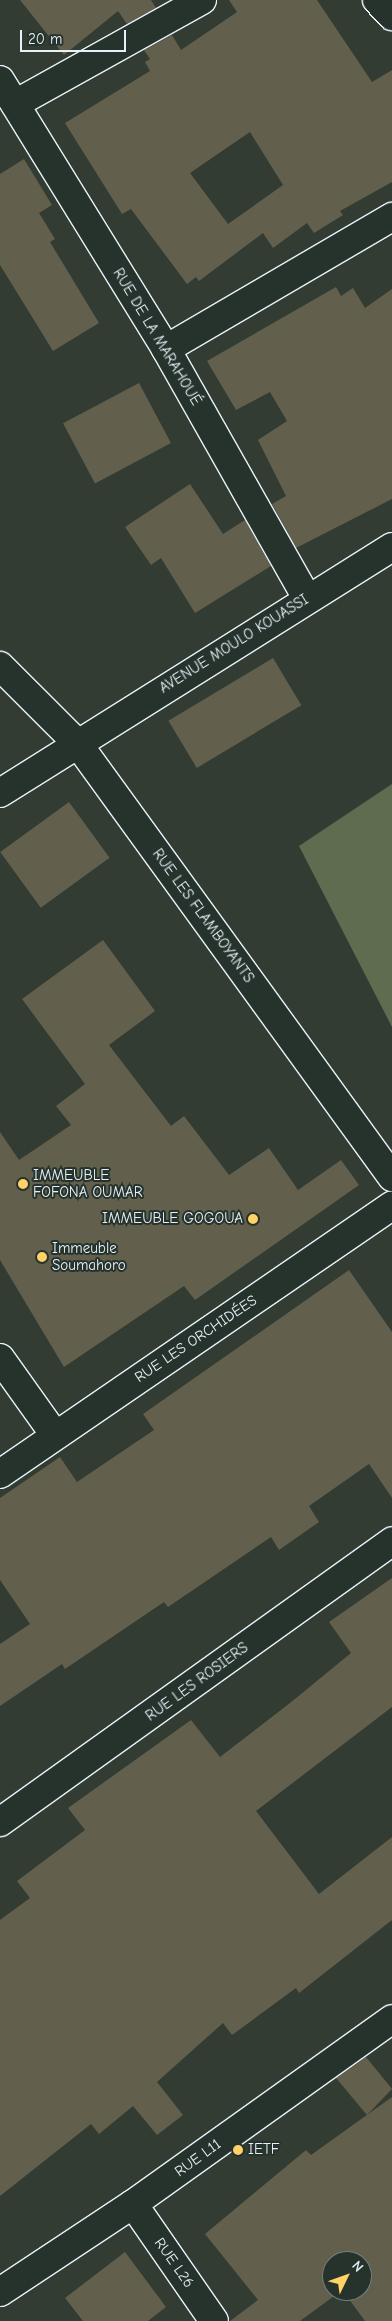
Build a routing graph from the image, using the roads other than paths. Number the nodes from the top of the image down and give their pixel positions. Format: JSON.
{"nodes":[{"id":1,"x":202,"y":0,"type":"edge"},
{"id":2,"x":377,"y":0,"type":"edge"},
{"id":3,"x":392,"y":16,"type":"edge"},
{"id":4,"x":0,"y":80,"type":"edge"},
{"id":5,"x":15,"y":104,"type":"junction"},
{"id":6,"x":392,"y":217,"type":"edge"},
{"id":7,"x":166,"y":349,"type":"junction"},
{"id":8,"x":392,"y":547,"type":"edge"},
{"id":9,"x":307,"y":598,"type":"junction"},
{"id":10,"x":0,"y":666,"type":"edge"},
{"id":11,"x":78,"y":744,"type":"junction"},
{"id":12,"x":0,"y":793,"type":"edge"},
{"id":13,"x":392,"y":1177,"type":"edge"},
{"id":14,"x":392,"y":1206,"type":"edge"},
{"id":15,"x":0,"y":1358,"type":"edge"},
{"id":16,"x":55,"y":1435,"type":"junction"},
{"id":17,"x":0,"y":1474,"type":"edge"},
{"id":18,"x":392,"y":1541,"type":"edge"},
{"id":19,"x":0,"y":1822,"type":"edge"},
{"id":20,"x":392,"y":2019,"type":"edge"},
{"id":21,"x":133,"y":2204,"type":"junction"},
{"id":22,"x":0,"y":2292,"type":"edge"},
{"id":23,"x":214,"y":2321,"type":"edge"}],
"edges":[{"from":1,"to":5,"type":"street"},
{"from":2,"to":3,"type":"street"},
{"from":4,"to":5,"type":"street","name":"RUE DE LA MARAHOUÉ"},
{"from":5,"to":7,"type":"street","name":"RUE DE LA MARAHOUÉ"},
{"from":6,"to":7,"type":"street"},
{"from":7,"to":9,"type":"street","name":"RUE DE LA MARAHOUÉ"},
{"from":8,"to":9,"type":"street","name":"AVENUE MOULO KOUASSI"},
{"from":9,"to":11,"type":"street","name":"AVENUE MOULO KOUASSI"},
{"from":10,"to":11,"type":"street","name":"RUE LES FLAMBOYANTS"},
{"from":11,"to":12,"type":"street","name":"AVENUE MOULO KOUASSI"},
{"from":11,"to":13,"type":"street","name":"RUE LES FLAMBOYANTS"},
{"from":14,"to":16,"type":"street","name":"RUE LES ORCHIDÉES"},
{"from":15,"to":16,"type":"street"},
{"from":16,"to":17,"type":"street","name":"RUE LES ORCHIDÉES"},
{"from":18,"to":19,"type":"street","name":"RUE LES ROSIERS"},
{"from":20,"to":21,"type":"street","name":"RUE L11"},
{"from":21,"to":22,"type":"street","name":"RUE L11"},
{"from":21,"to":23,"type":"street","name":"RUE L26"}]}
